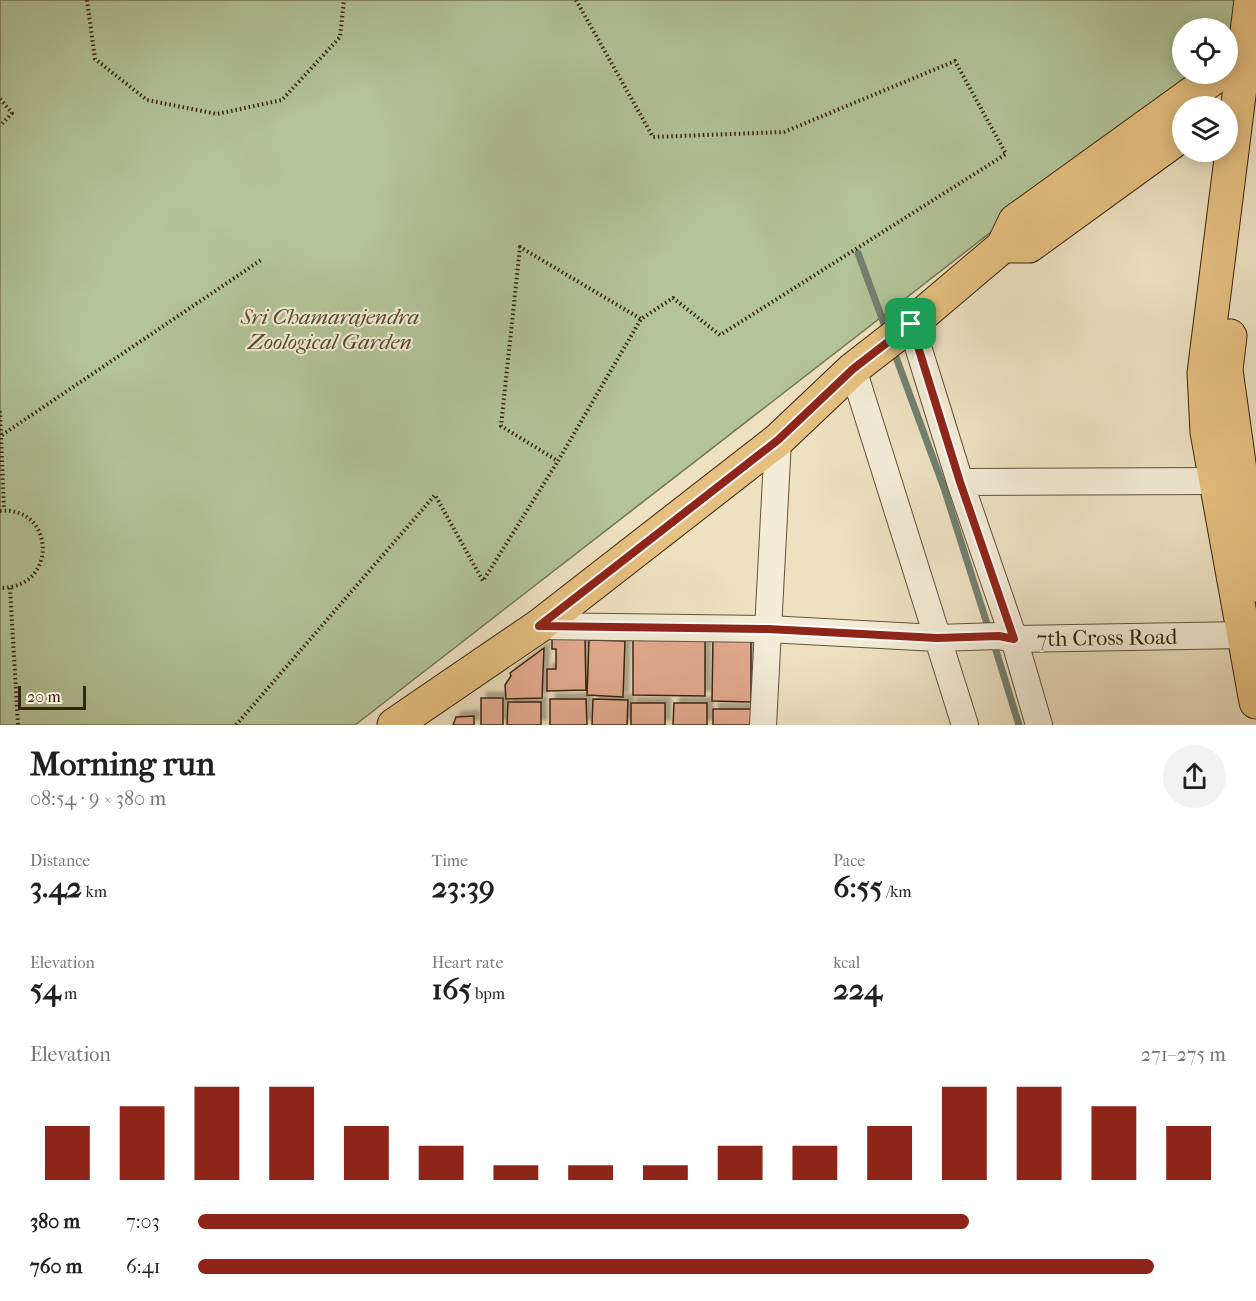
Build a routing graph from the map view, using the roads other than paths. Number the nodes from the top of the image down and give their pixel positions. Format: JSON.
{"nodes":[{"id":1,"x":1251,"y":0,"type":"edge"},
{"id":2,"x":1238,"y":73,"type":"edge"},
{"id":3,"x":1229,"y":84,"type":"edge"},
{"id":4,"x":1236,"y":84,"type":"edge"},
{"id":5,"x":1256,"y":138,"type":"edge"},
{"id":6,"x":1172,"y":142,"type":"edge"},
{"id":7,"x":1003,"y":246,"type":"junction"},
{"id":8,"x":906,"y":327,"type":"junction"},
{"id":9,"x":856,"y":366,"type":"junction"},
{"id":10,"x":778,"y":440,"type":"junction"},
{"id":11,"x":1215,"y":481,"type":"junction"},
{"id":12,"x":960,"y":482,"type":"junction"},
{"id":13,"x":1256,"y":588,"type":"edge"},
{"id":14,"x":539,"y":626,"type":"junction"},
{"id":15,"x":768,"y":629,"type":"junction"},
{"id":16,"x":1243,"y":635,"type":"junction"},
{"id":17,"x":937,"y":638,"type":"junction"},
{"id":18,"x":1007,"y":638,"type":"junction"},
{"id":19,"x":1256,"y":702,"type":"edge"},
{"id":20,"x":394,"y":725,"type":"edge"},
{"id":21,"x":763,"y":725,"type":"edge"},
{"id":22,"x":965,"y":725,"type":"edge"},
{"id":23,"x":1039,"y":725,"type":"edge"}],
"edges":[{"from":1,"to":2,"type":"main road"},
{"from":3,"to":7,"type":"main road"},
{"from":4,"to":11,"type":"main road"},
{"from":5,"to":13,"type":"main road"},
{"from":6,"to":7,"type":"main road"},
{"from":7,"to":8,"type":"main road"},
{"from":8,"to":9,"type":"main road"},
{"from":8,"to":12,"type":"street"},
{"from":9,"to":10,"type":"main road"},
{"from":9,"to":17,"type":"street"},
{"from":10,"to":14,"type":"main road"},
{"from":10,"to":15,"type":"street"},
{"from":11,"to":12,"type":"street"},
{"from":11,"to":16,"type":"main road"},
{"from":12,"to":18,"type":"street"},
{"from":14,"to":15,"type":"street","name":"7th Cross Road"},
{"from":14,"to":20,"type":"main road"},
{"from":15,"to":17,"type":"street","name":"7th Cross Road"},
{"from":15,"to":21,"type":"street"},
{"from":16,"to":18,"type":"street","name":"7th Cross Road"},
{"from":16,"to":19,"type":"main road"},
{"from":17,"to":18,"type":"street","name":"7th Cross Road"},
{"from":17,"to":22,"type":"street"},
{"from":18,"to":23,"type":"street"}]}
